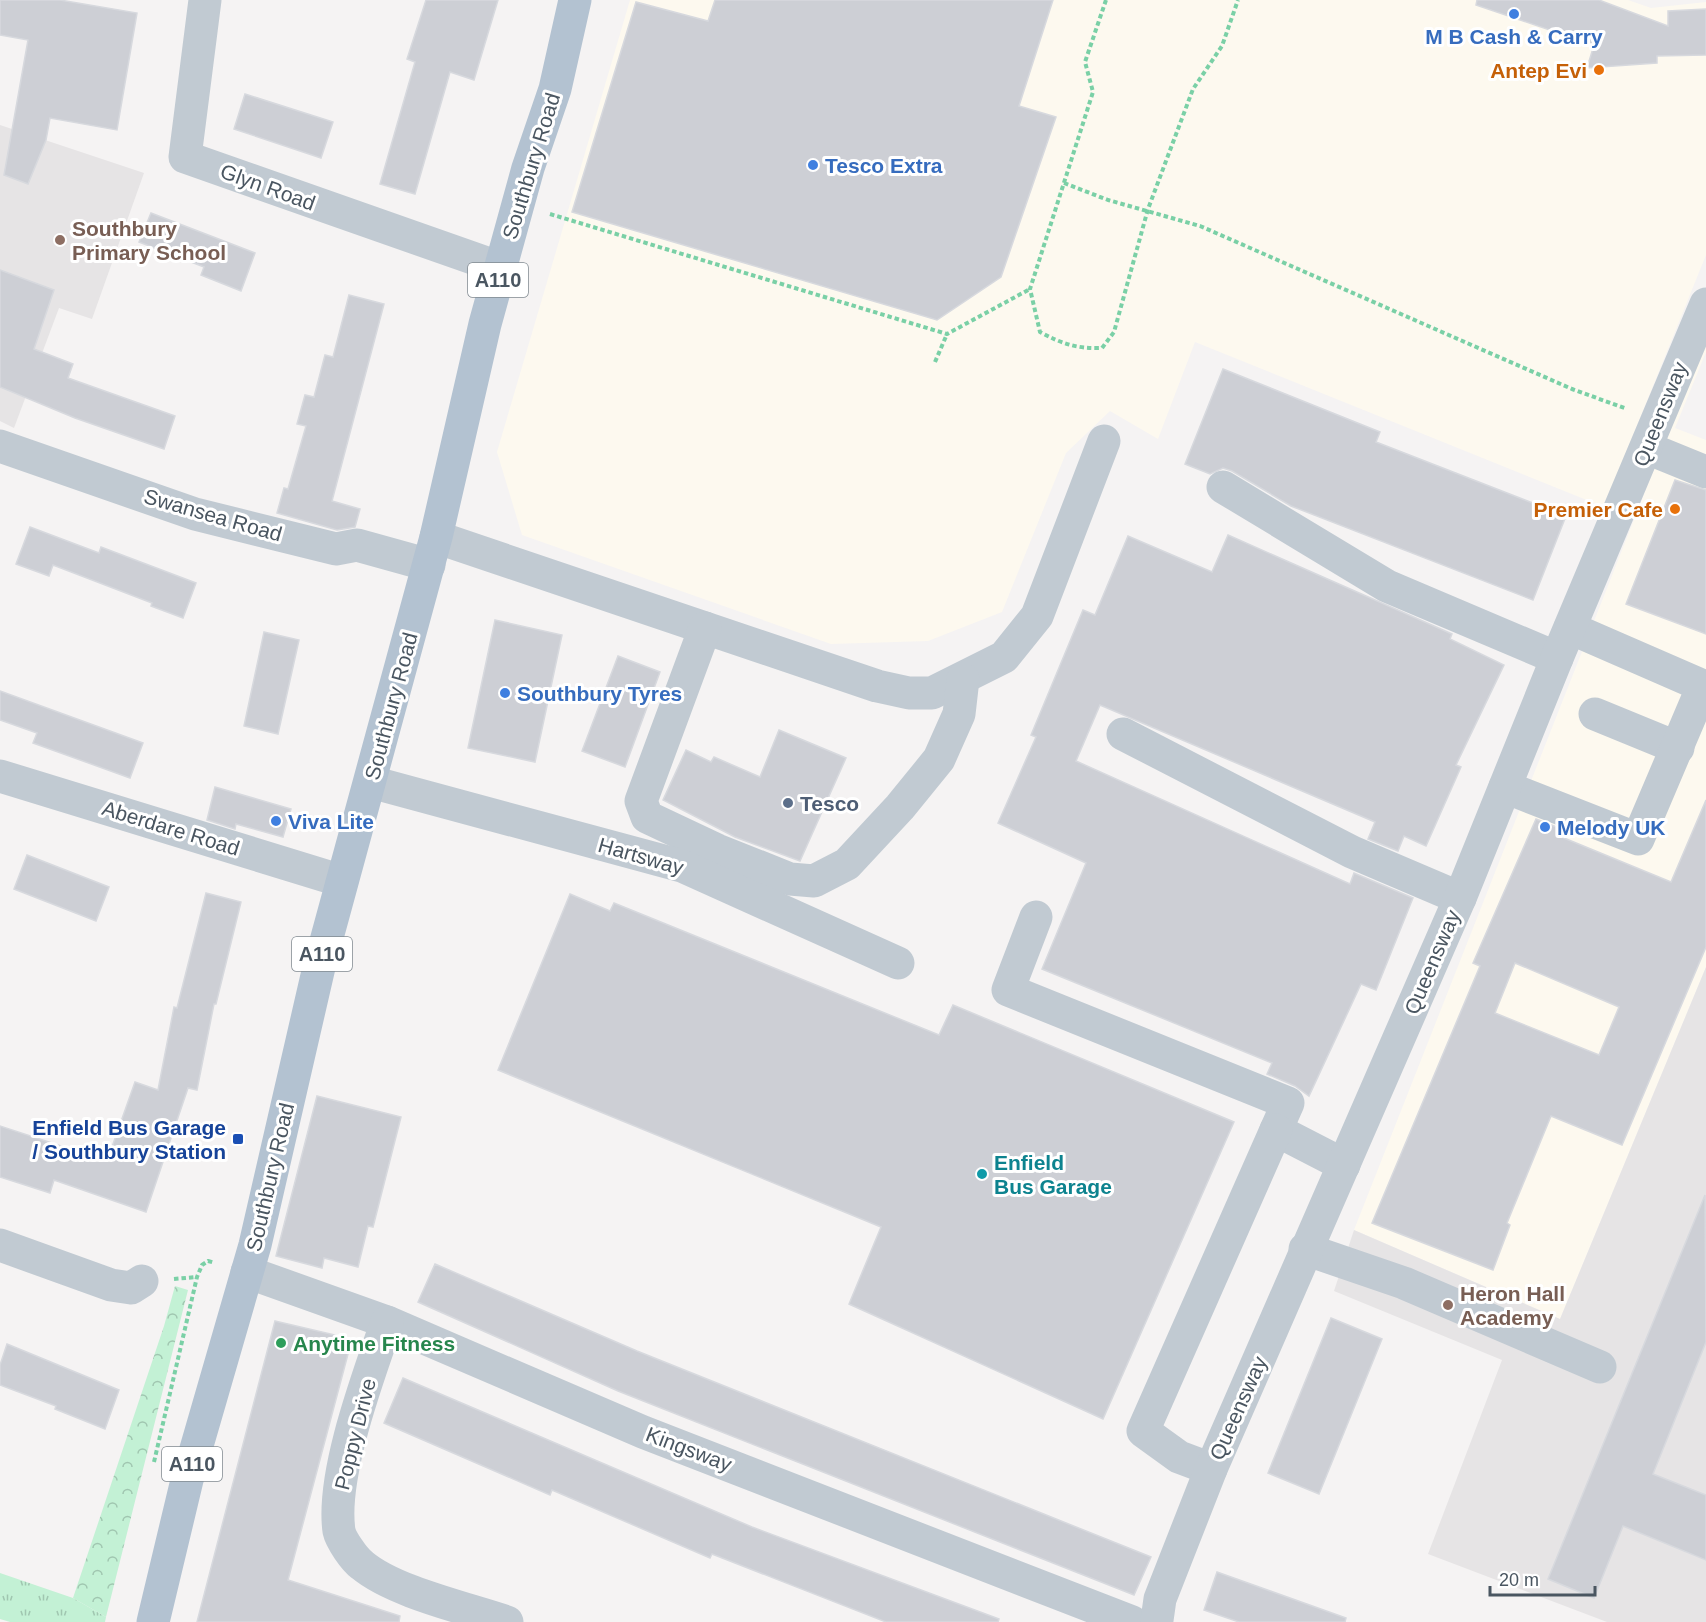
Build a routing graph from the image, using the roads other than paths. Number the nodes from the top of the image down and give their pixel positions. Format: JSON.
{"nodes":[{"id":1,"x":205,"y":0,"type":"edge"},
{"id":2,"x":575,"y":0,"type":"edge"},
{"id":3,"x":501,"y":268,"type":"junction"},
{"id":4,"x":1706,"y":304,"type":"edge"},
{"id":5,"x":1653,"y":434,"type":"junction"},
{"id":6,"x":1104,"y":441,"type":"dead end"},
{"id":7,"x":0,"y":446,"type":"edge"},
{"id":8,"x":1706,"y":471,"type":"edge"},
{"id":9,"x":1223,"y":487,"type":"dead end"},
{"id":10,"x":432,"y":551,"type":"junction"},
{"id":11,"x":705,"y":628,"type":"junction"},
{"id":12,"x":1570,"y":628,"type":"junction"},
{"id":13,"x":1557,"y":658,"type":"junction"},
{"id":14,"x":963,"y":679,"type":"junction"},
{"id":15,"x":1595,"y":714,"type":"dead end"},
{"id":16,"x":1123,"y":734,"type":"dead end"},
{"id":17,"x":1678,"y":748,"type":"junction"},
{"id":18,"x":0,"y":776,"type":"edge"},
{"id":19,"x":371,"y":782,"type":"junction"},
{"id":20,"x":1505,"y":787,"type":"junction"},
{"id":21,"x":342,"y":881,"type":"junction"},
{"id":22,"x":1460,"y":897,"type":"junction"},
{"id":23,"x":1036,"y":917,"type":"dead end"},
{"id":24,"x":898,"y":963,"type":"dead end"},
{"id":25,"x":1276,"y":1130,"type":"junction"},
{"id":26,"x":1344,"y":1165,"type":"junction"},
{"id":27,"x":0,"y":1245,"type":"edge"},
{"id":28,"x":1305,"y":1249,"type":"junction"},
{"id":29,"x":247,"y":1272,"type":"junction"},
{"id":30,"x":142,"y":1281,"type":"dead end"},
{"id":31,"x":387,"y":1322,"type":"junction"},
{"id":32,"x":1600,"y":1367,"type":"dead end"},
{"id":33,"x":1211,"y":1469,"type":"junction"},
{"id":34,"x":1146,"y":1621,"type":"edge"},
{"id":35,"x":153,"y":1622,"type":"edge"},
{"id":36,"x":507,"y":1622,"type":"edge"}],
"edges":[{"from":1,"to":3,"type":"street","name":"Glyn Road"},
{"from":2,"to":3,"type":"main road","name":"Southbury Road","number":"A110"},
{"from":3,"to":10,"type":"main road","name":"Southbury Road","number":"A110"},
{"from":4,"to":5,"type":"street","name":"Queensway"},
{"from":5,"to":8,"type":"street"},
{"from":5,"to":12,"type":"street","name":"Queensway"},
{"from":6,"to":14,"type":"street","name":"Swansea Road"},
{"from":7,"to":10,"type":"street","name":"Swansea Road"},
{"from":9,"to":13,"type":"street"},
{"from":10,"to":11,"type":"street","name":"Swansea Road"},
{"from":10,"to":19,"type":"main road","name":"Southbury Road","number":"A110"},
{"from":11,"to":14,"type":"street","name":"Swansea Road"},
{"from":11,"to":14,"type":"street"},
{"from":12,"to":13,"type":"street","name":"Queensway"},
{"from":12,"to":17,"type":"street"},
{"from":13,"to":20,"type":"street","name":"Queensway"},
{"from":15,"to":17,"type":"street"},
{"from":16,"to":22,"type":"street"},
{"from":17,"to":20,"type":"street"},
{"from":18,"to":21,"type":"street","name":"Aberdare Road"},
{"from":19,"to":21,"type":"main road","name":"Southbury Road","number":"A110"},
{"from":19,"to":24,"type":"street","name":"Hartsway"},
{"from":20,"to":22,"type":"street","name":"Queensway"},
{"from":21,"to":29,"type":"main road","name":"Southbury Road","number":"A110"},
{"from":22,"to":26,"type":"street","name":"Queensway"},
{"from":23,"to":25,"type":"street"},
{"from":25,"to":26,"type":"street"},
{"from":25,"to":33,"type":"street"},
{"from":26,"to":28,"type":"street","name":"Queensway"},
{"from":27,"to":30,"type":"street"},
{"from":28,"to":32,"type":"street"},
{"from":28,"to":33,"type":"street","name":"Queensway"},
{"from":29,"to":31,"type":"street","name":"Kingsway"},
{"from":29,"to":35,"type":"main road","name":"Southbury Road","number":"A110"},
{"from":31,"to":34,"type":"street","name":"Kingsway"},
{"from":31,"to":36,"type":"street","name":"Poppy Drive"},
{"from":33,"to":34,"type":"street","name":"Queensway"}]}
